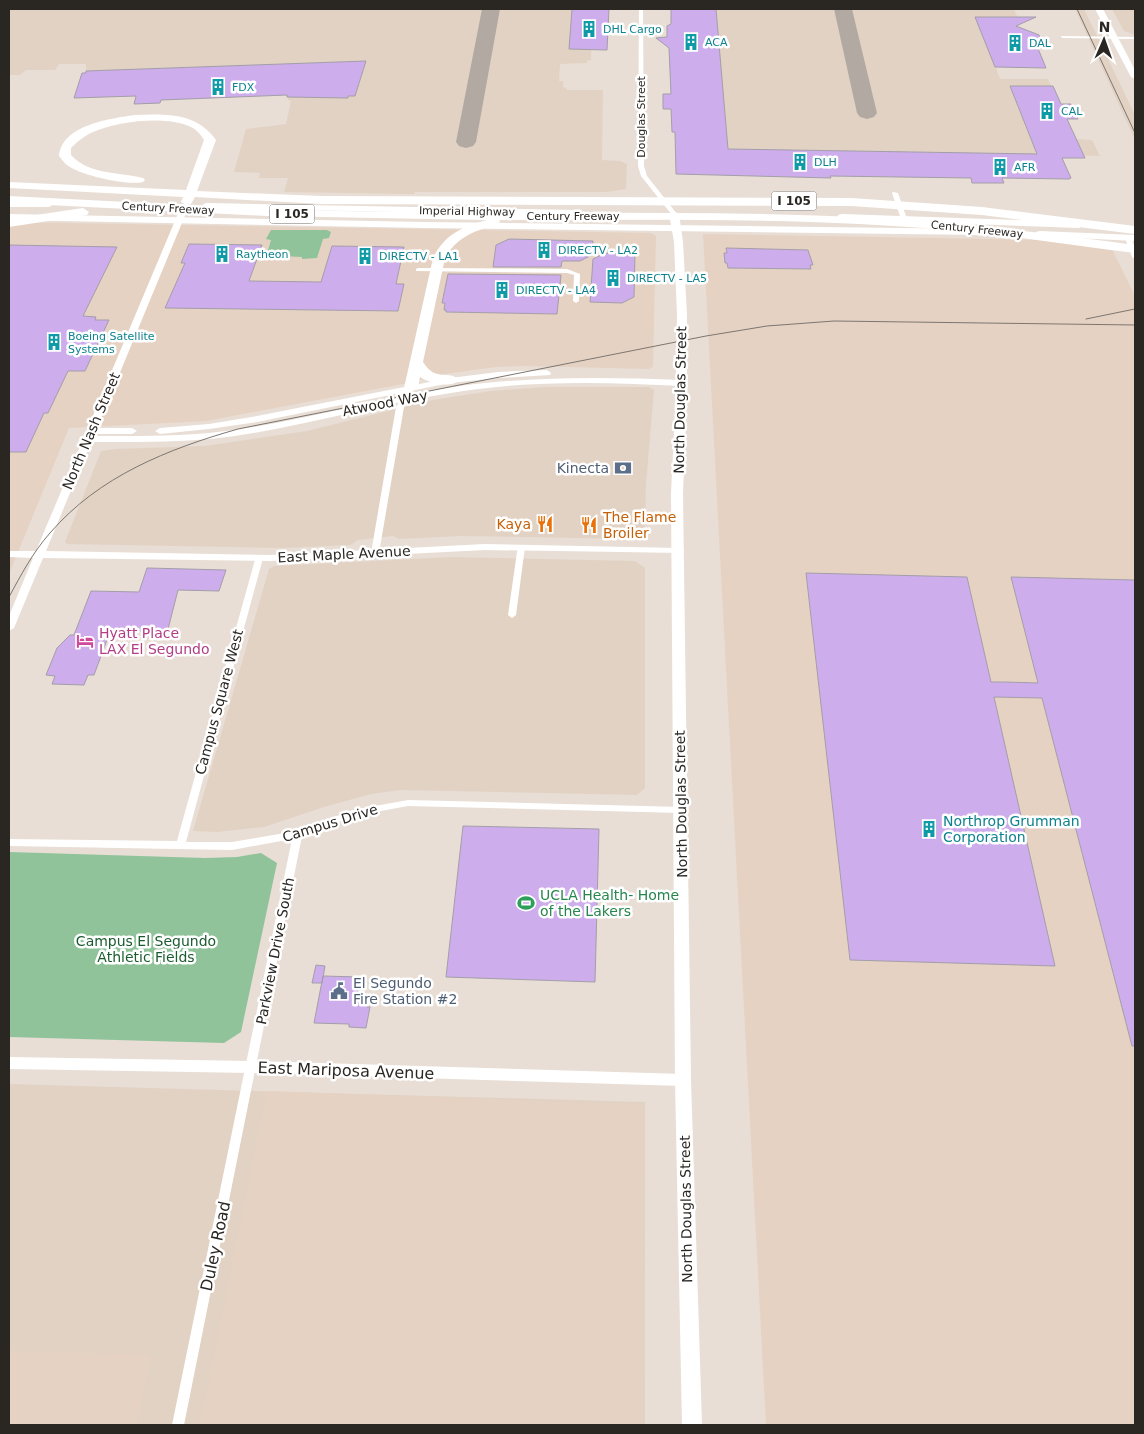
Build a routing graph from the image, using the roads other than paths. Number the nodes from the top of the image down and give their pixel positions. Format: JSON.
{"nodes":[{"id":1,"x":641,"y":9,"type":"edge"},
{"id":2,"x":1099,"y":9,"type":"edge"},
{"id":3,"x":1063,"y":37,"type":"dead end"},
{"id":4,"x":1114,"y":38,"type":"junction"},
{"id":5,"x":1135,"y":38,"type":"edge"},
{"id":6,"x":1135,"y":77,"type":"edge"},
{"id":7,"x":9,"y":185,"type":"edge"},
{"id":8,"x":895,"y":192,"type":"dead end"},
{"id":9,"x":9,"y":200,"type":"edge"},
{"id":10,"x":321,"y":200,"type":"junction"},
{"id":11,"x":9,"y":204,"type":"edge"},
{"id":12,"x":185,"y":206,"type":"junction"},
{"id":13,"x":674,"y":214,"type":"junction"},
{"id":14,"x":313,"y":215,"type":"junction"},
{"id":15,"x":570,"y":215,"type":"junction"},
{"id":16,"x":9,"y":217,"type":"edge"},
{"id":17,"x":426,"y":218,"type":"junction"},
{"id":18,"x":904,"y":219,"type":"junction"},
{"id":19,"x":180,"y":220,"type":"junction"},
{"id":20,"x":9,"y":223,"type":"edge"},
{"id":21,"x":1042,"y":224,"type":"junction"},
{"id":22,"x":1116,"y":227,"type":"junction"},
{"id":23,"x":677,"y":228,"type":"junction"},
{"id":24,"x":902,"y":230,"type":"junction"},
{"id":25,"x":1133,"y":233,"type":"edge"},
{"id":26,"x":1135,"y":249,"type":"edge"},
{"id":27,"x":1135,"y":257,"type":"edge"},
{"id":28,"x":418,"y":270,"type":"dead end"},
{"id":29,"x":576,"y":301,"type":"dead end"},
{"id":30,"x":417,"y":363,"type":"junction"},
{"id":31,"x":452,"y":380,"type":"junction"},
{"id":32,"x":683,"y":380,"type":"junction"},
{"id":33,"x":407,"y":394,"type":"junction"},
{"id":34,"x":89,"y":435,"type":"junction"},
{"id":35,"x":521,"y":547,"type":"junction"},
{"id":36,"x":679,"y":551,"type":"junction"},
{"id":37,"x":376,"y":553,"type":"junction"},
{"id":38,"x":9,"y":554,"type":"edge"},
{"id":39,"x":39,"y":555,"type":"junction"},
{"id":40,"x":259,"y":558,"type":"junction"},
{"id":41,"x":512,"y":615,"type":"dead end"},
{"id":42,"x":9,"y":628,"type":"edge"},
{"id":43,"x":681,"y":810,"type":"junction"},
{"id":44,"x":298,"y":834,"type":"junction"},
{"id":45,"x":9,"y":842,"type":"edge"},
{"id":46,"x":180,"y":846,"type":"junction"},
{"id":47,"x":9,"y":1063,"type":"edge"},
{"id":48,"x":252,"y":1067,"type":"junction"},
{"id":49,"x":683,"y":1080,"type":"junction"},
{"id":50,"x":178,"y":1425,"type":"edge"},
{"id":51,"x":692,"y":1425,"type":"edge"}],
"edges":[{"from":1,"to":13,"type":"street","name":"Douglas Street"},
{"from":2,"to":4,"type":"main road"},
{"from":3,"to":4,"type":"street"},
{"from":4,"to":5,"type":"street"},
{"from":4,"to":6,"type":"main road"},
{"from":7,"to":10,"type":"highway","name":"Century Freeway","number":"I 105"},
{"from":8,"to":18,"type":"street"},
{"from":9,"to":14,"type":"highway","name":"Century Freeway","number":"I 105"},
{"from":10,"to":12,"type":"highway"},
{"from":10,"to":22,"type":"highway","name":"Century Freeway","number":"I 105"},
{"from":11,"to":12,"type":"main road","name":"Imperial Highway"},
{"from":12,"to":17,"type":"main road","name":"Imperial Highway"},
{"from":12,"to":19,"type":"street","name":"North Nash Street"},
{"from":13,"to":15,"type":"main road"},
{"from":13,"to":18,"type":"main road"},
{"from":13,"to":23,"type":"main road","name":"North Douglas Street"},
{"from":14,"to":15,"type":"highway","name":"Century Freeway","number":"I 105"},
{"from":14,"to":20,"type":"highway"},
{"from":15,"to":17,"type":"main road"},
{"from":15,"to":26,"type":"highway","name":"Century Freeway","number":"I 105"},
{"from":15,"to":30,"type":"highway"},
{"from":16,"to":19,"type":"main road","name":"Imperial Highway"},
{"from":17,"to":19,"type":"main road","name":"Imperial Highway"},
{"from":17,"to":23,"type":"main road","name":"Imperial Highway"},
{"from":18,"to":21,"type":"main road"},
{"from":19,"to":34,"type":"street","name":"North Nash Street"},
{"from":21,"to":22,"type":"main road"},
{"from":21,"to":24,"type":"main road"},
{"from":22,"to":25,"type":"highway","name":"Century Freeway","number":"I 105"},
{"from":23,"to":24,"type":"main road","name":"Imperial Highway"},
{"from":23,"to":32,"type":"main road","name":"North Douglas Street"},
{"from":24,"to":25,"type":"main road","name":"Imperial Highway"},
{"from":25,"to":27,"type":"street"},
{"from":28,"to":29,"type":"street"},
{"from":30,"to":31,"type":"highway"},
{"from":30,"to":33,"type":"highway"},
{"from":31,"to":32,"type":"street","name":"Atwood Way"},
{"from":31,"to":33,"type":"street","name":"Atwood Way"},
{"from":32,"to":33,"type":"street","name":"Atwood Way"},
{"from":32,"to":36,"type":"main road","name":"North Douglas Street"},
{"from":33,"to":34,"type":"street","name":"Atwood Way"},
{"from":33,"to":37,"type":"street"},
{"from":34,"to":39,"type":"street","name":"North Nash Street"},
{"from":35,"to":36,"type":"street","name":"East Maple Avenue"},
{"from":35,"to":37,"type":"street","name":"East Maple Avenue"},
{"from":35,"to":41,"type":"street"},
{"from":36,"to":43,"type":"main road","name":"North Douglas Street"},
{"from":37,"to":40,"type":"street","name":"East Maple Avenue"},
{"from":38,"to":39,"type":"street","name":"East Maple Avenue"},
{"from":39,"to":40,"type":"street","name":"East Maple Avenue"},
{"from":39,"to":42,"type":"street","name":"North Nash Street"},
{"from":40,"to":46,"type":"street","name":"Campus Square West"},
{"from":43,"to":44,"type":"street","name":"Campus Drive"},
{"from":43,"to":49,"type":"main road","name":"North Douglas Street"},
{"from":44,"to":46,"type":"street","name":"Campus Drive"},
{"from":44,"to":48,"type":"street","name":"Parkview Drive South"},
{"from":45,"to":46,"type":"street","name":"Campus Drive"},
{"from":47,"to":48,"type":"street","name":"East Mariposa Avenue"},
{"from":48,"to":49,"type":"street","name":"East Mariposa Avenue"},
{"from":48,"to":50,"type":"street","name":"Duley Road"},
{"from":49,"to":51,"type":"main road","name":"North Douglas Street"}]}
